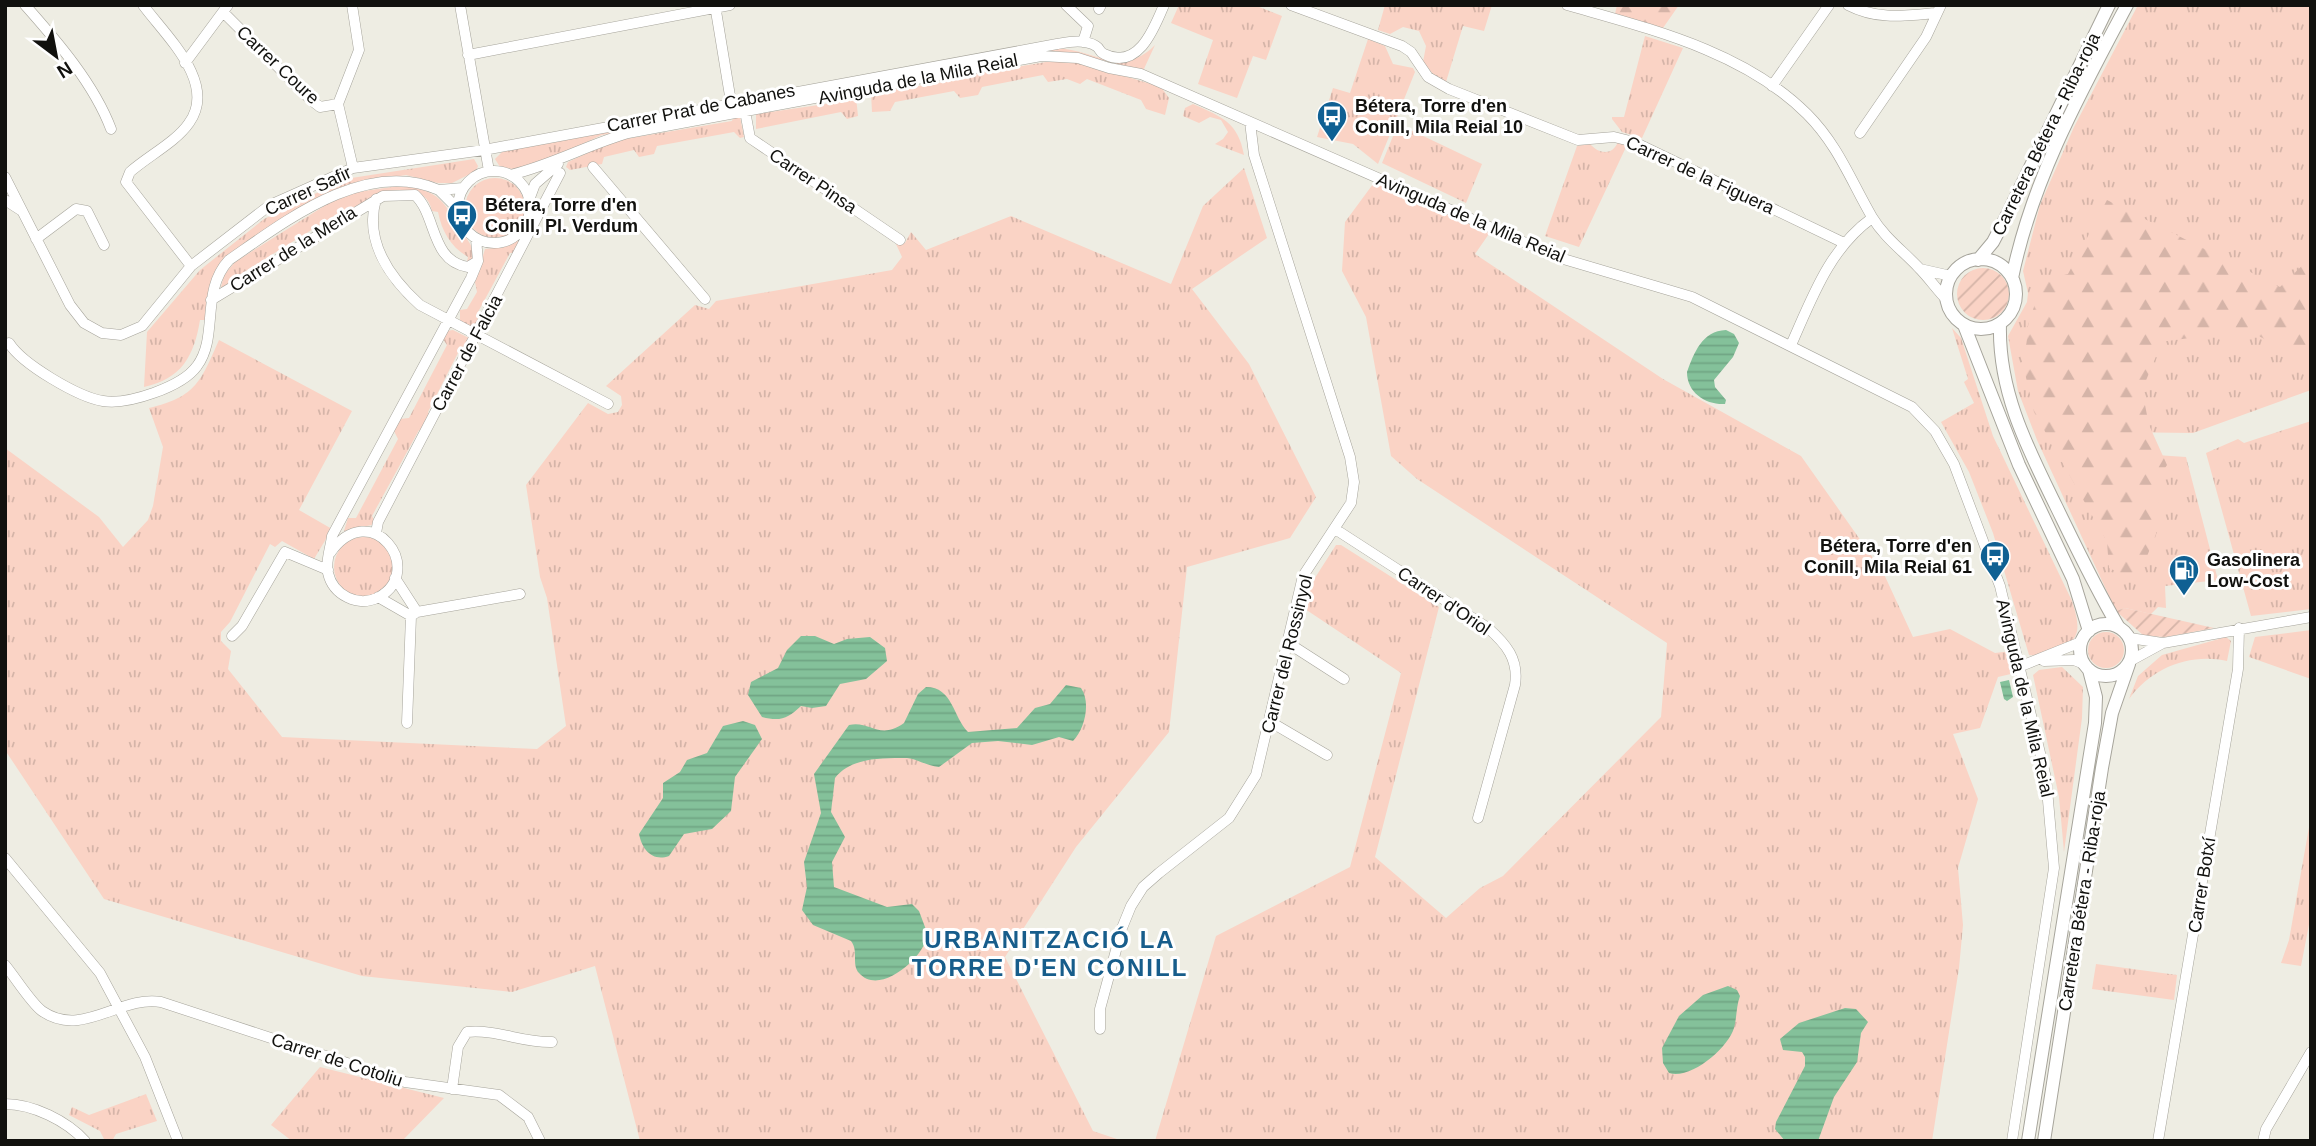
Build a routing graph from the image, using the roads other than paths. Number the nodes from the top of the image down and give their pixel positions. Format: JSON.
{"nodes":[{"id":1,"x":25,"y":5,"type":"edge"},
{"id":2,"x":143,"y":5,"type":"edge"},
{"id":3,"x":352,"y":5,"type":"edge"},
{"id":4,"x":460,"y":5,"type":"edge"},
{"id":5,"x":730,"y":5,"type":"edge"},
{"id":6,"x":1066,"y":5,"type":"edge"},
{"id":7,"x":1164,"y":5,"type":"edge"},
{"id":8,"x":1291,"y":5,"type":"edge"},
{"id":9,"x":1567,"y":5,"type":"edge"},
{"id":10,"x":1829,"y":5,"type":"edge"},
{"id":11,"x":1847,"y":5,"type":"edge"},
{"id":12,"x":2109,"y":5,"type":"edge"},
{"id":13,"x":2127,"y":5,"type":"edge"},
{"id":14,"x":716,"y":7,"type":"edge"},
{"id":15,"x":225,"y":8,"type":"edge"},
{"id":16,"x":1938,"y":9,"type":"edge"},
{"id":17,"x":1083,"y":42,"type":"junction"},
{"id":18,"x":468,"y":55,"type":"junction"},
{"id":19,"x":186,"y":63,"type":"junction"},
{"id":20,"x":1772,"y":86,"type":"junction"},
{"id":21,"x":731,"y":102,"type":"junction"},
{"id":22,"x":338,"y":104,"type":"junction"},
{"id":23,"x":745,"y":111,"type":"junction"},
{"id":24,"x":1250,"y":122,"type":"junction"},
{"id":25,"x":111,"y":129,"type":"dead end"},
{"id":26,"x":1860,"y":133,"type":"dead end"},
{"id":27,"x":484,"y":150,"type":"junction"},
{"id":28,"x":563,"y":159,"type":"junction"},
{"id":29,"x":593,"y":167,"type":"dead end"},
{"id":30,"x":353,"y":168,"type":"junction"},
{"id":31,"x":489,"y":171,"type":"junction"},
{"id":32,"x":560,"y":173,"type":"dead end"},
{"id":33,"x":510,"y":175,"type":"junction"},
{"id":34,"x":5,"y":177,"type":"edge"},
{"id":35,"x":463,"y":188,"type":"junction"},
{"id":36,"x":439,"y":190,"type":"junction"},
{"id":37,"x":376,"y":199,"type":"junction"},
{"id":38,"x":5,"y":200,"type":"edge"},
{"id":39,"x":529,"y":200,"type":"junction"},
{"id":40,"x":457,"y":208,"type":"junction"},
{"id":41,"x":22,"y":211,"type":"junction"},
{"id":42,"x":1872,"y":218,"type":"junction"},
{"id":43,"x":36,"y":239,"type":"junction"},
{"id":44,"x":476,"y":239,"type":"junction"},
{"id":45,"x":900,"y":240,"type":"dead end"},
{"id":46,"x":1844,"y":243,"type":"junction"},
{"id":47,"x":104,"y":245,"type":"dead end"},
{"id":48,"x":1978,"y":260,"type":"junction"},
{"id":49,"x":478,"y":261,"type":"junction"},
{"id":50,"x":191,"y":266,"type":"junction"},
{"id":51,"x":1920,"y":268,"type":"junction"},
{"id":52,"x":1951,"y":276,"type":"junction"},
{"id":53,"x":2012,"y":278,"type":"junction"},
{"id":54,"x":705,"y":299,"type":"dead end"},
{"id":55,"x":211,"y":300,"type":"junction"},
{"id":56,"x":1947,"y":300,"type":"junction"},
{"id":57,"x":449,"y":320,"type":"junction"},
{"id":58,"x":2000,"y":324,"type":"junction"},
{"id":59,"x":1964,"y":325,"type":"junction"},
{"id":60,"x":477,"y":335,"type":"junction"},
{"id":61,"x":9,"y":343,"type":"dead end"},
{"id":62,"x":1791,"y":345,"type":"junction"},
{"id":63,"x":608,"y":404,"type":"dead end"},
{"id":64,"x":1335,"y":529,"type":"junction"},
{"id":65,"x":376,"y":533,"type":"junction"},
{"id":66,"x":330,"y":553,"type":"junction"},
{"id":67,"x":328,"y":570,"type":"junction"},
{"id":68,"x":395,"y":578,"type":"junction"},
{"id":69,"x":520,"y":594,"type":"dead end"},
{"id":70,"x":378,"y":597,"type":"junction"},
{"id":71,"x":414,"y":614,"type":"junction"},
{"id":72,"x":2311,"y":617,"type":"edge"},
{"id":73,"x":2118,"y":626,"type":"junction"},
{"id":74,"x":2239,"y":628,"type":"junction"},
{"id":75,"x":232,"y":636,"type":"dead end"},
{"id":76,"x":2085,"y":636,"type":"junction"},
{"id":77,"x":2130,"y":638,"type":"junction"},
{"id":78,"x":1289,"y":643,"type":"junction"},
{"id":79,"x":2163,"y":643,"type":"junction"},
{"id":80,"x":2037,"y":661,"type":"junction"},
{"id":81,"x":2129,"y":662,"type":"junction"},
{"id":82,"x":2021,"y":666,"type":"junction"},
{"id":83,"x":2087,"y":667,"type":"junction"},
{"id":84,"x":1344,"y":680,"type":"dead end"},
{"id":85,"x":1269,"y":721,"type":"junction"},
{"id":86,"x":407,"y":723,"type":"dead end"},
{"id":87,"x":1327,"y":755,"type":"dead end"},
{"id":88,"x":1478,"y":818,"type":"dead end"},
{"id":89,"x":5,"y":858,"type":"edge"},
{"id":90,"x":5,"y":965,"type":"edge"},
{"id":91,"x":118,"y":1008,"type":"junction"},
{"id":92,"x":1100,"y":1029,"type":"dead end"},
{"id":93,"x":552,"y":1042,"type":"dead end"},
{"id":94,"x":2311,"y":1052,"type":"edge"},
{"id":95,"x":452,"y":1089,"type":"junction"},
{"id":96,"x":5,"y":1104,"type":"edge"},
{"id":97,"x":85,"y":1141,"type":"edge"},
{"id":98,"x":178,"y":1141,"type":"edge"},
{"id":99,"x":540,"y":1141,"type":"edge"},
{"id":100,"x":2012,"y":1141,"type":"edge"},
{"id":101,"x":2028,"y":1141,"type":"edge"},
{"id":102,"x":2044,"y":1141,"type":"edge"},
{"id":103,"x":2158,"y":1141,"type":"edge"},
{"id":104,"x":2263,"y":1141,"type":"edge"}],
"edges":[{"from":1,"to":25,"type":"street"},
{"from":2,"to":19,"type":"street"},
{"from":3,"to":22,"type":"street"},
{"from":4,"to":18,"type":"street"},
{"from":5,"to":14,"type":"street"},
{"from":6,"to":17,"type":"street"},
{"from":7,"to":17,"type":"street"},
{"from":8,"to":46,"type":"street","name":"Carrer de la Figuera"},
{"from":9,"to":20,"type":"street"},
{"from":10,"to":20,"type":"street"},
{"from":11,"to":16,"type":"street"},
{"from":12,"to":48,"type":"main road","name":"Carretera Bétera - Riba-roja"},
{"from":13,"to":53,"type":"main road","name":"Carretera Bétera - Riba-roja"},
{"from":14,"to":18,"type":"street"},
{"from":14,"to":21,"type":"street"},
{"from":15,"to":19,"type":"street"},
{"from":15,"to":22,"type":"street","name":"Carrer Coure"},
{"from":16,"to":26,"type":"street"},
{"from":17,"to":21,"type":"street","name":"Carrer Prat de Cabanes"},
{"from":18,"to":27,"type":"street"},
{"from":19,"to":50,"type":"street"},
{"from":20,"to":42,"type":"street"},
{"from":21,"to":27,"type":"street","name":"Carrer Prat de Cabanes"},
{"from":22,"to":30,"type":"street"},
{"from":23,"to":24,"type":"street","name":"Avinguda de la Mila Reial"},
{"from":23,"to":28,"type":"street","name":"Avinguda de la Mila Reial"},
{"from":23,"to":45,"type":"street","name":"Carrer Pinsa"},
{"from":24,"to":62,"type":"street","name":"Avinguda de la Mila Reial"},
{"from":24,"to":64,"type":"street","name":"Carrer del Rossinyol"},
{"from":27,"to":30,"type":"street","name":"Carrer Safir"},
{"from":27,"to":31,"type":"street"},
{"from":28,"to":33,"type":"street","name":"Avinguda de la Mila Reial"},
{"from":28,"to":39,"type":"street","name":"Avinguda de la Mila Reial"},
{"from":29,"to":54,"type":"street"},
{"from":30,"to":50,"type":"street","name":"Carrer Safir"},
{"from":31,"to":33,"type":"street"},
{"from":31,"to":35,"type":"street"},
{"from":32,"to":60,"type":"street","name":"Carrer de Falcia"},
{"from":33,"to":39,"type":"street"},
{"from":34,"to":41,"type":"street"},
{"from":35,"to":36,"type":"street","name":"Carrer de la Merla"},
{"from":35,"to":40,"type":"street"},
{"from":36,"to":40,"type":"street","name":"Carrer de la Merla"},
{"from":36,"to":55,"type":"street","name":"Carrer de la Merla"},
{"from":37,"to":49,"type":"street"},
{"from":37,"to":55,"type":"street","name":"Carrer de la Merla"},
{"from":37,"to":57,"type":"street"},
{"from":38,"to":41,"type":"street"},
{"from":39,"to":44,"type":"street"},
{"from":40,"to":44,"type":"street"},
{"from":41,"to":43,"type":"street"},
{"from":42,"to":46,"type":"street"},
{"from":42,"to":51,"type":"street"},
{"from":43,"to":47,"type":"street"},
{"from":43,"to":50,"type":"street","name":"Carrer Safir"},
{"from":44,"to":49,"type":"street"},
{"from":46,"to":62,"type":"street"},
{"from":48,"to":52,"type":"main road"},
{"from":48,"to":53,"type":"main road"},
{"from":49,"to":57,"type":"street","name":"Carrer de Falcia"},
{"from":51,"to":52,"type":"street"},
{"from":51,"to":56,"type":"street"},
{"from":52,"to":56,"type":"main road"},
{"from":53,"to":58,"type":"main road"},
{"from":55,"to":61,"type":"street","name":"Carrer de la Merla"},
{"from":56,"to":59,"type":"main road"},
{"from":57,"to":60,"type":"street"},
{"from":57,"to":66,"type":"street","name":"Carrer de Falcia"},
{"from":58,"to":59,"type":"main road"},
{"from":58,"to":73,"type":"main road"},
{"from":59,"to":76,"type":"main road"},
{"from":60,"to":63,"type":"street"},
{"from":60,"to":65,"type":"street","name":"Carrer de Falcia"},
{"from":62,"to":82,"type":"street","name":"Avinguda de la Mila Reial"},
{"from":64,"to":78,"type":"street","name":"Carrer del Rossinyol"},
{"from":64,"to":88,"type":"street","name":"Carrer d'Oriol"},
{"from":65,"to":66,"type":"street"},
{"from":65,"to":68,"type":"street"},
{"from":66,"to":67,"type":"street"},
{"from":67,"to":70,"type":"street"},
{"from":67,"to":75,"type":"street"},
{"from":68,"to":70,"type":"street"},
{"from":68,"to":71,"type":"street"},
{"from":69,"to":71,"type":"street"},
{"from":70,"to":71,"type":"street"},
{"from":71,"to":86,"type":"street"},
{"from":72,"to":74,"type":"street"},
{"from":73,"to":76,"type":"main road"},
{"from":73,"to":77,"type":"main road"},
{"from":74,"to":79,"type":"street"},
{"from":74,"to":103,"type":"street","name":"Carrer Botxí"},
{"from":76,"to":80,"type":"street"},
{"from":76,"to":83,"type":"main road"},
{"from":77,"to":79,"type":"street"},
{"from":77,"to":81,"type":"main road"},
{"from":78,"to":84,"type":"street"},
{"from":78,"to":85,"type":"street","name":"Carrer del Rossinyol"},
{"from":79,"to":81,"type":"street"},
{"from":80,"to":82,"type":"street"},
{"from":80,"to":83,"type":"street"},
{"from":81,"to":83,"type":"main road"},
{"from":81,"to":102,"type":"main road","name":"Carretera Bétera - Riba-roja"},
{"from":82,"to":100,"type":"street","name":"Avinguda de la Mila Reial"},
{"from":83,"to":101,"type":"main road","name":"Carretera Bétera - Riba-roja"},
{"from":85,"to":87,"type":"street"},
{"from":85,"to":92,"type":"street","name":"Carrer del Rossinyol"},
{"from":89,"to":91,"type":"street"},
{"from":90,"to":91,"type":"street","name":"Carrer de Cotoliu"},
{"from":91,"to":95,"type":"street","name":"Carrer de Cotoliu"},
{"from":91,"to":98,"type":"street"},
{"from":93,"to":95,"type":"street"},
{"from":94,"to":104,"type":"street"},
{"from":95,"to":99,"type":"street","name":"Carrer de Cotoliu"},
{"from":96,"to":97,"type":"street"}]}
